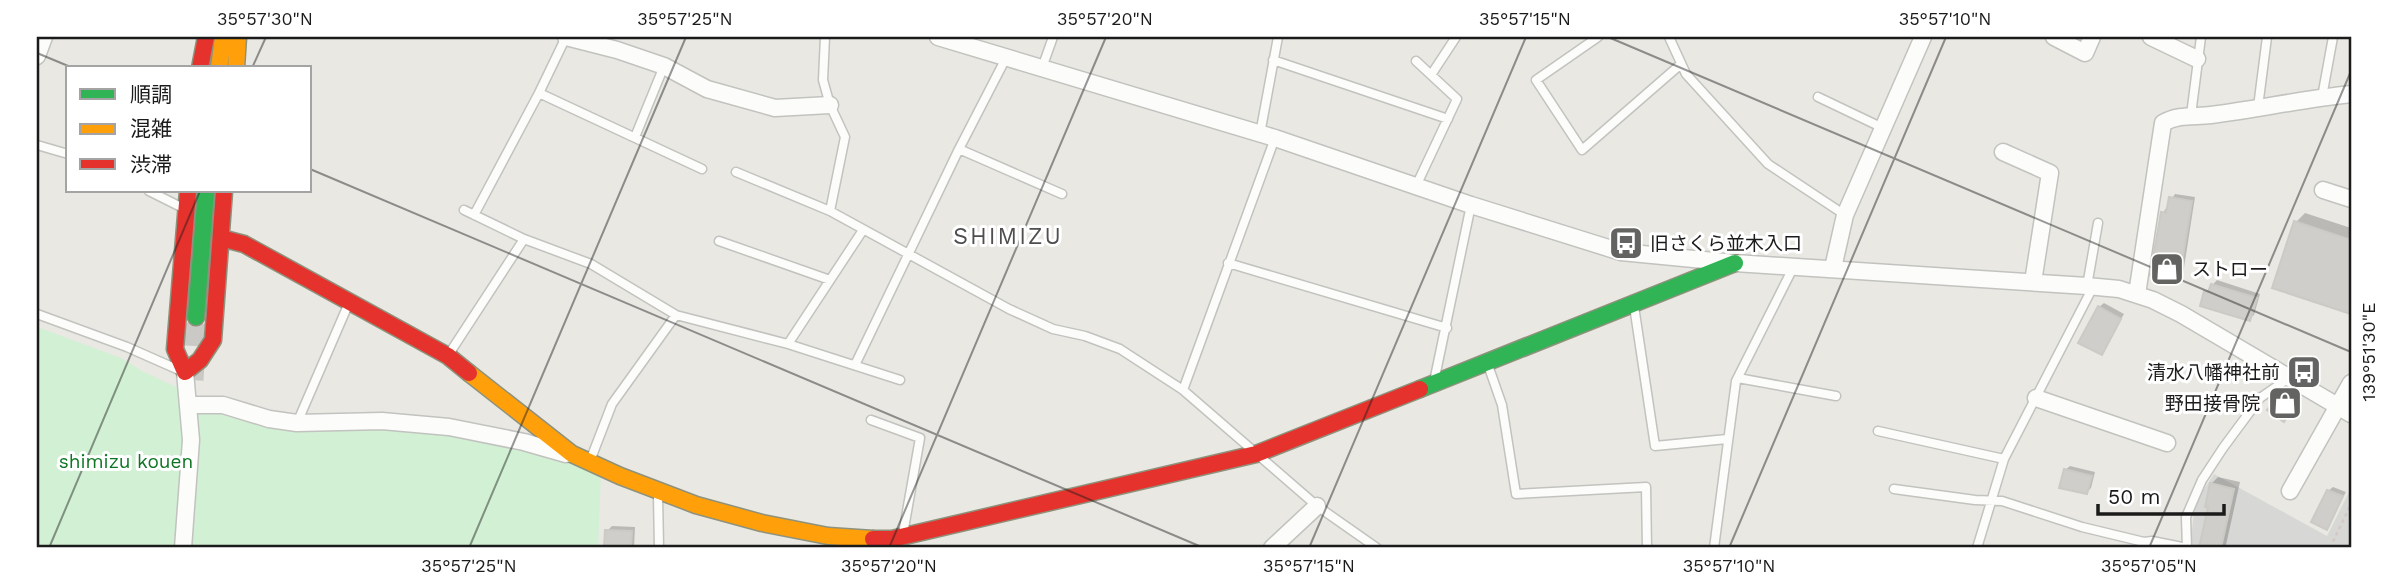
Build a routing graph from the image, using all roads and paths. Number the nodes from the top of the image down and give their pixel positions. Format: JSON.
{"nodes":[{"id":1,"x":44,"y":37,"type":"edge"},
{"id":2,"x":206,"y":37,"type":"edge"},
{"id":3,"x":223,"y":37,"type":"edge"},
{"id":4,"x":238,"y":37,"type":"edge"},
{"id":5,"x":566,"y":37,"type":"edge"},
{"id":6,"x":825,"y":37,"type":"edge"},
{"id":7,"x":1053,"y":37,"type":"edge"},
{"id":8,"x":1278,"y":37,"type":"edge"},
{"id":9,"x":1456,"y":37,"type":"edge"},
{"id":10,"x":1598,"y":37,"type":"edge"},
{"id":11,"x":1669,"y":37,"type":"edge"},
{"id":12,"x":1923,"y":37,"type":"edge"},
{"id":13,"x":2054,"y":37,"type":"edge"},
{"id":14,"x":2092,"y":37,"type":"edge"},
{"id":15,"x":2151,"y":37,"type":"edge"},
{"id":16,"x":2201,"y":37,"type":"edge"},
{"id":17,"x":2267,"y":37,"type":"edge"},
{"id":18,"x":2333,"y":37,"type":"edge"},
{"id":19,"x":947,"y":38,"type":"edge"},
{"id":20,"x":37,"y":56,"type":"edge"},
{"id":21,"x":1006,"y":58,"type":"junction"},
{"id":22,"x":2197,"y":59,"type":"junction"},
{"id":23,"x":1273,"y":60,"type":"junction"},
{"id":24,"x":1416,"y":61,"type":"dead end"},
{"id":25,"x":1681,"y":64,"type":"junction"},
{"id":26,"x":200,"y":66,"type":"edge"},
{"id":27,"x":219,"y":66,"type":"edge"},
{"id":28,"x":236,"y":66,"type":"edge"},
{"id":29,"x":664,"y":66,"type":"junction"},
{"id":30,"x":1042,"y":68,"type":"junction"},
{"id":31,"x":1431,"y":75,"type":"junction"},
{"id":32,"x":539,"y":93,"type":"junction"},
{"id":33,"x":2351,"y":94,"type":"edge"},
{"id":34,"x":1818,"y":97,"type":"dead end"},
{"id":35,"x":2322,"y":97,"type":"junction"},
{"id":36,"x":830,"y":105,"type":"junction"},
{"id":37,"x":2258,"y":107,"type":"junction"},
{"id":38,"x":2191,"y":115,"type":"junction"},
{"id":39,"x":1448,"y":119,"type":"junction"},
{"id":40,"x":1883,"y":128,"type":"junction"},
{"id":41,"x":1267,"y":136,"type":"junction"},
{"id":42,"x":635,"y":137,"type":"junction"},
{"id":43,"x":37,"y":145,"type":"edge"},
{"id":44,"x":959,"y":149,"type":"junction"},
{"id":45,"x":2003,"y":152,"type":"dead end"},
{"id":46,"x":66,"y":153,"type":"edge"},
{"id":47,"x":702,"y":169,"type":"dead end"},
{"id":48,"x":736,"y":172,"type":"dead end"},
{"id":49,"x":1416,"y":186,"type":"junction"},
{"id":50,"x":2323,"y":190,"type":"dead end"},
{"id":51,"x":151,"y":192,"type":"edge"},
{"id":52,"x":188,"y":192,"type":"edge"},
{"id":53,"x":206,"y":192,"type":"edge"},
{"id":54,"x":224,"y":192,"type":"edge"},
{"id":55,"x":1062,"y":194,"type":"dead end"},
{"id":56,"x":2351,"y":199,"type":"edge"},
{"id":57,"x":1471,"y":205,"type":"junction"},
{"id":58,"x":186,"y":210,"type":"junction"},
{"id":59,"x":464,"y":210,"type":"dead end"},
{"id":60,"x":830,"y":211,"type":"junction"},
{"id":61,"x":474,"y":215,"type":"junction"},
{"id":62,"x":1844,"y":215,"type":"junction"},
{"id":63,"x":2098,"y":223,"type":"dead end"},
{"id":64,"x":863,"y":230,"type":"junction"},
{"id":65,"x":221,"y":238,"type":"junction"},
{"id":66,"x":524,"y":239,"type":"junction"},
{"id":67,"x":719,"y":241,"type":"dead end"},
{"id":68,"x":909,"y":255,"type":"junction"},
{"id":69,"x":1228,"y":263,"type":"junction"},
{"id":70,"x":1735,"y":263,"type":"junction"},
{"id":71,"x":1794,"y":266,"type":"junction"},
{"id":72,"x":1833,"y":268,"type":"junction"},
{"id":73,"x":830,"y":280,"type":"junction"},
{"id":74,"x":2033,"y":282,"type":"junction"},
{"id":75,"x":2090,"y":286,"type":"junction"},
{"id":76,"x":2137,"y":294,"type":"junction"},
{"id":77,"x":350,"y":302,"type":"junction"},
{"id":78,"x":1633,"y":303,"type":"junction"},
{"id":79,"x":37,"y":314,"type":"edge"},
{"id":80,"x":676,"y":315,"type":"junction"},
{"id":81,"x":196,"y":317,"type":"tunnel mouth"},
{"id":82,"x":1447,"y":328,"type":"junction"},
{"id":83,"x":788,"y":345,"type":"junction"},
{"id":84,"x":448,"y":356,"type":"junction"},
{"id":85,"x":1487,"y":362,"type":"junction"},
{"id":86,"x":855,"y":365,"type":"junction"},
{"id":87,"x":185,"y":372,"type":"junction"},
{"id":88,"x":2290,"y":377,"type":"junction"},
{"id":89,"x":1738,"y":378,"type":"junction"},
{"id":90,"x":900,"y":380,"type":"dead end"},
{"id":91,"x":2351,"y":383,"type":"edge"},
{"id":92,"x":1433,"y":384,"type":"junction"},
{"id":93,"x":1183,"y":390,"type":"junction"},
{"id":94,"x":1836,"y":396,"type":"dead end"},
{"id":95,"x":2036,"y":398,"type":"junction"},
{"id":96,"x":189,"y":405,"type":"junction"},
{"id":97,"x":2345,"y":410,"type":"edge"},
{"id":98,"x":871,"y":420,"type":"dead end"},
{"id":99,"x":297,"y":423,"type":"junction"},
{"id":100,"x":1878,"y":431,"type":"dead end"},
{"id":101,"x":1727,"y":439,"type":"junction"},
{"id":102,"x":2167,"y":443,"type":"dead end"},
{"id":103,"x":572,"y":454,"type":"junction"},
{"id":104,"x":1256,"y":454,"type":"junction"},
{"id":105,"x":2004,"y":460,"type":"junction"},
{"id":106,"x":589,"y":464,"type":"junction"},
{"id":107,"x":1894,"y":488,"type":"dead end"},
{"id":108,"x":2290,"y":491,"type":"dead end"},
{"id":109,"x":658,"y":492,"type":"junction"},
{"id":110,"x":1990,"y":501,"type":"junction"},
{"id":111,"x":2351,"y":504,"type":"edge"},
{"id":112,"x":1317,"y":506,"type":"junction"},
{"id":113,"x":894,"y":542,"type":"edge"},
{"id":114,"x":183,"y":548,"type":"edge"},
{"id":115,"x":659,"y":548,"type":"edge"},
{"id":116,"x":1272,"y":548,"type":"edge"},
{"id":117,"x":1377,"y":548,"type":"edge"},
{"id":118,"x":1647,"y":548,"type":"edge"},
{"id":119,"x":1714,"y":548,"type":"edge"},
{"id":120,"x":1977,"y":548,"type":"edge"},
{"id":121,"x":2187,"y":548,"type":"edge"},
{"id":122,"x":2330,"y":548,"type":"edge"}],
"edges":[{"from":1,"to":20,"type":"street"},
{"from":2,"to":26,"type":"street"},
{"from":3,"to":27,"type":"street"},
{"from":4,"to":28,"type":"street"},
{"from":5,"to":29,"type":"street"},
{"from":5,"to":32,"type":"lane"},
{"from":6,"to":36,"type":"lane"},
{"from":7,"to":30,"type":"lane"},
{"from":8,"to":23,"type":"lane"},
{"from":9,"to":31,"type":"lane"},
{"from":10,"to":25,"type":"lane"},
{"from":11,"to":25,"type":"lane"},
{"from":12,"to":40,"type":"street"},
{"from":13,"to":14,"type":"street"},
{"from":15,"to":22,"type":"street"},
{"from":16,"to":22,"type":"lane"},
{"from":17,"to":37,"type":"lane"},
{"from":18,"to":35,"type":"lane"},
{"from":19,"to":21,"type":"street"},
{"from":21,"to":30,"type":"street"},
{"from":21,"to":44,"type":"lane"},
{"from":22,"to":38,"type":"lane"},
{"from":23,"to":39,"type":"lane"},
{"from":23,"to":41,"type":"lane"},
{"from":24,"to":31,"type":"lane"},
{"from":25,"to":62,"type":"lane"},
{"from":29,"to":36,"type":"street"},
{"from":29,"to":42,"type":"lane"},
{"from":30,"to":41,"type":"street"},
{"from":31,"to":39,"type":"lane"},
{"from":32,"to":42,"type":"lane"},
{"from":32,"to":61,"type":"lane"},
{"from":33,"to":35,"type":"street"},
{"from":34,"to":40,"type":"lane"},
{"from":35,"to":37,"type":"street"},
{"from":36,"to":60,"type":"lane"},
{"from":37,"to":38,"type":"street"},
{"from":38,"to":76,"type":"street"},
{"from":39,"to":49,"type":"lane"},
{"from":40,"to":62,"type":"street"},
{"from":41,"to":49,"type":"street"},
{"from":41,"to":69,"type":"lane"},
{"from":42,"to":47,"type":"lane"},
{"from":43,"to":46,"type":"lane"},
{"from":44,"to":55,"type":"lane"},
{"from":44,"to":68,"type":"lane"},
{"from":45,"to":74,"type":"street"},
{"from":48,"to":60,"type":"lane"},
{"from":49,"to":57,"type":"street"},
{"from":50,"to":56,"type":"street"},
{"from":51,"to":58,"type":"lane"},
{"from":52,"to":58,"type":"street"},
{"from":53,"to":81,"type":"street"},
{"from":54,"to":65,"type":"street"},
{"from":57,"to":70,"type":"street"},
{"from":57,"to":82,"type":"lane"},
{"from":58,"to":87,"type":"street"},
{"from":59,"to":61,"type":"lane"},
{"from":60,"to":64,"type":"lane"},
{"from":61,"to":66,"type":"lane"},
{"from":62,"to":72,"type":"street"},
{"from":63,"to":75,"type":"lane"},
{"from":64,"to":68,"type":"lane"},
{"from":64,"to":73,"type":"lane"},
{"from":65,"to":77,"type":"street"},
{"from":65,"to":87,"type":"street"},
{"from":66,"to":80,"type":"lane"},
{"from":66,"to":84,"type":"lane"},
{"from":67,"to":73,"type":"lane"},
{"from":68,"to":86,"type":"lane"},
{"from":68,"to":93,"type":"lane"},
{"from":69,"to":82,"type":"lane"},
{"from":69,"to":93,"type":"lane"},
{"from":70,"to":71,"type":"street"},
{"from":70,"to":78,"type":"street"},
{"from":71,"to":72,"type":"street"},
{"from":71,"to":89,"type":"lane"},
{"from":72,"to":74,"type":"street"},
{"from":73,"to":83,"type":"lane"},
{"from":74,"to":75,"type":"street"},
{"from":75,"to":76,"type":"street"},
{"from":75,"to":95,"type":"lane"},
{"from":76,"to":88,"type":"street"},
{"from":77,"to":84,"type":"street"},
{"from":77,"to":99,"type":"lane"},
{"from":78,"to":85,"type":"street"},
{"from":78,"to":101,"type":"lane"},
{"from":79,"to":87,"type":"lane"},
{"from":80,"to":83,"type":"lane"},
{"from":80,"to":106,"type":"lane"},
{"from":82,"to":92,"type":"lane"},
{"from":83,"to":86,"type":"lane"},
{"from":84,"to":103,"type":"street"},
{"from":85,"to":92,"type":"street"},
{"from":85,"to":118,"type":"lane"},
{"from":86,"to":90,"type":"lane"},
{"from":87,"to":96,"type":"street"},
{"from":88,"to":97,"type":"street"},
{"from":88,"to":121,"type":"lane"},
{"from":89,"to":94,"type":"lane"},
{"from":89,"to":101,"type":"lane"},
{"from":91,"to":97,"type":"street"},
{"from":92,"to":104,"type":"street"},
{"from":93,"to":104,"type":"lane"},
{"from":95,"to":102,"type":"street"},
{"from":95,"to":105,"type":"lane"},
{"from":96,"to":99,"type":"street"},
{"from":96,"to":114,"type":"street"},
{"from":97,"to":108,"type":"street"},
{"from":98,"to":113,"type":"lane"},
{"from":99,"to":103,"type":"street"},
{"from":100,"to":105,"type":"lane"},
{"from":101,"to":119,"type":"lane"},
{"from":103,"to":106,"type":"street"},
{"from":104,"to":112,"type":"lane"},
{"from":104,"to":113,"type":"street"},
{"from":105,"to":110,"type":"lane"},
{"from":106,"to":109,"type":"street"},
{"from":107,"to":110,"type":"lane"},
{"from":109,"to":113,"type":"street"},
{"from":109,"to":115,"type":"lane"},
{"from":110,"to":120,"type":"lane"},
{"from":110,"to":121,"type":"lane"},
{"from":111,"to":122,"type":"path"},
{"from":112,"to":116,"type":"street"},
{"from":112,"to":117,"type":"lane"}]}
